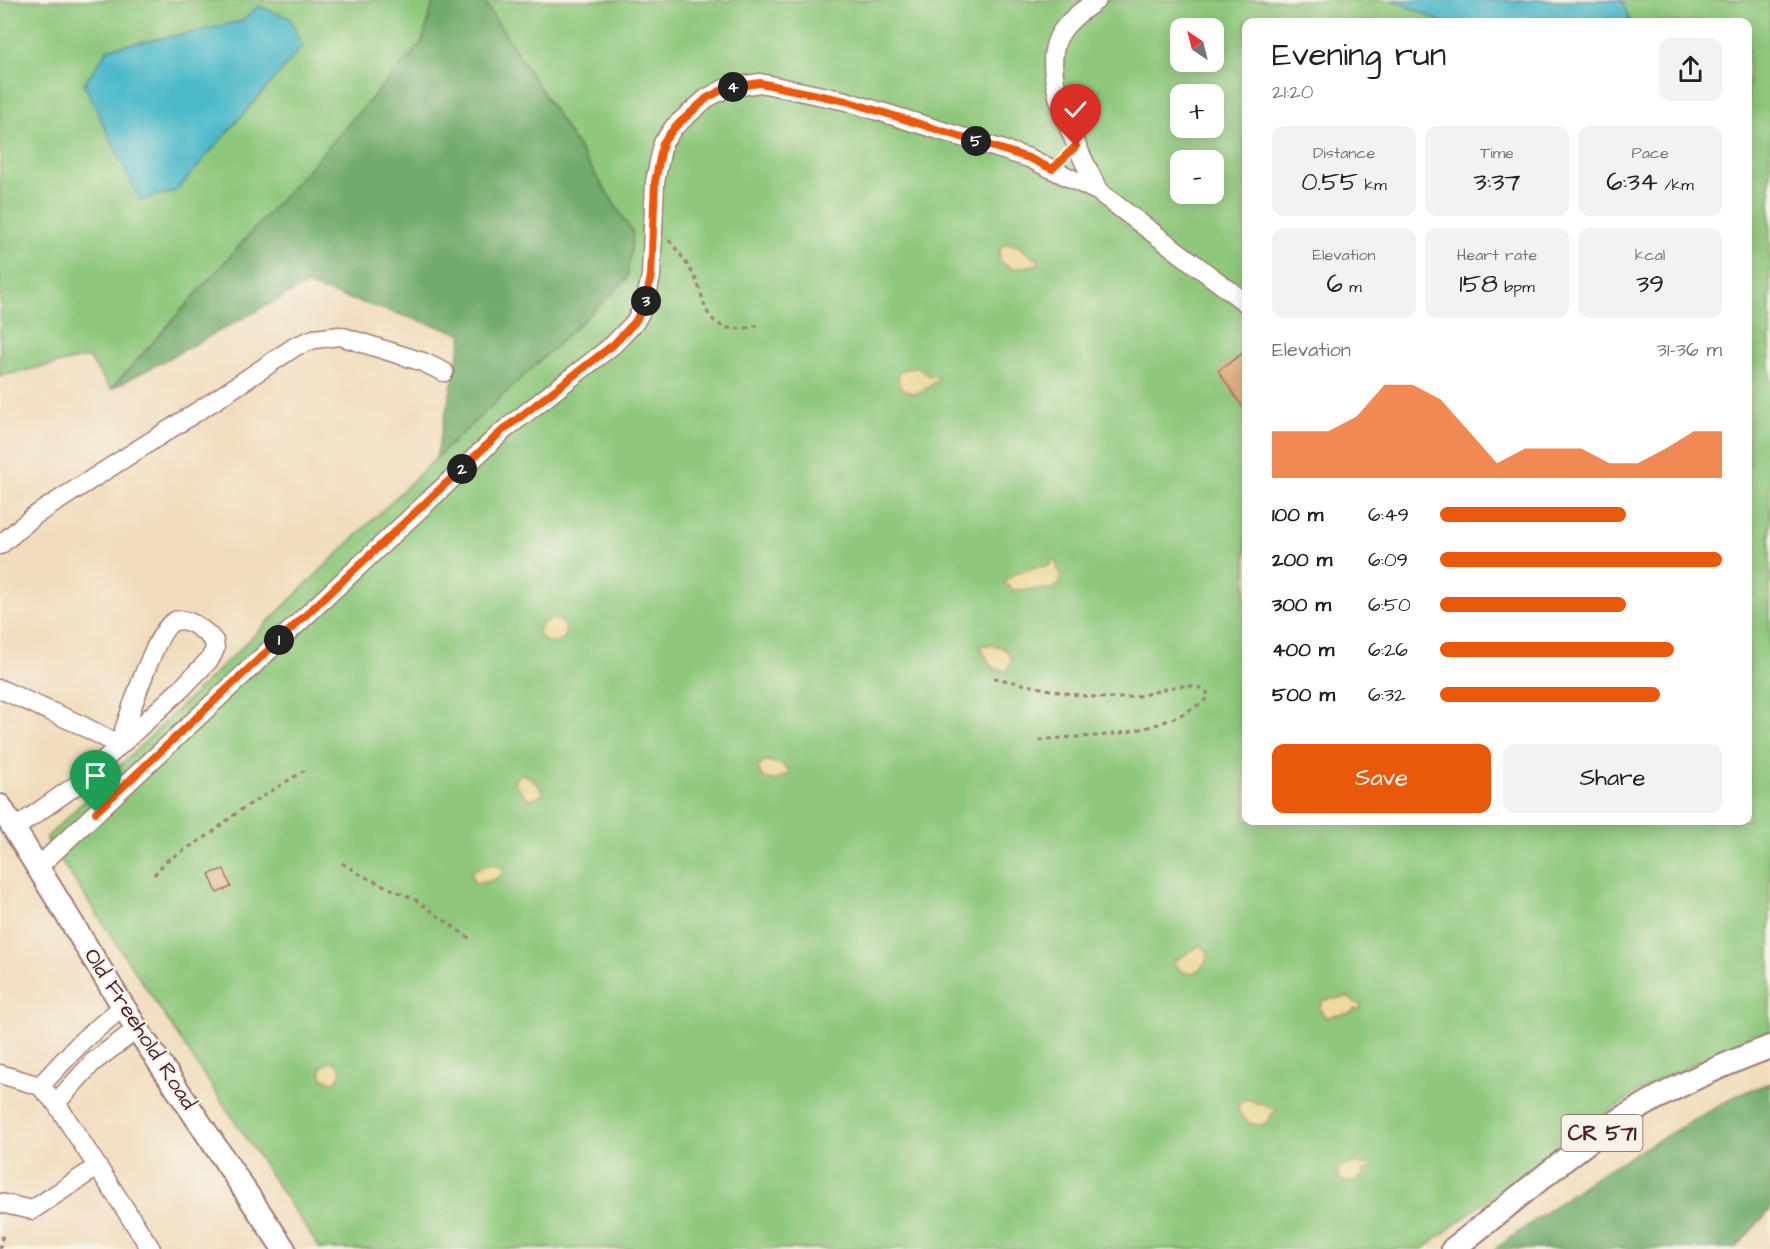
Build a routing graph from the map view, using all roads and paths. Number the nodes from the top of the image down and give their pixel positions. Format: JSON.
{"nodes":[{"id":1,"x":1097,"y":0,"type":"edge"},
{"id":2,"x":1076,"y":146,"type":"junction"},
{"id":3,"x":1052,"y":169,"type":"junction"},
{"id":4,"x":1099,"y":192,"type":"junction"},
{"id":5,"x":653,"y":220,"type":"junction"},
{"id":6,"x":1242,"y":300,"type":"edge"},
{"id":7,"x":761,"y":324,"type":"dead end"},
{"id":8,"x":444,"y":372,"type":"dead end"},
{"id":9,"x":0,"y":545,"type":"edge"},
{"id":10,"x":994,"y":678,"type":"dead end"},
{"id":11,"x":0,"y":689,"type":"edge"},
{"id":12,"x":1036,"y":741,"type":"dead end"},
{"id":13,"x":119,"y":745,"type":"junction"},
{"id":14,"x":305,"y":770,"type":"dead end"},
{"id":15,"x":6,"y":822,"type":"edge"},
{"id":16,"x":342,"y":863,"type":"dead end"},
{"id":17,"x":38,"y":867,"type":"junction"},
{"id":18,"x":154,"y":875,"type":"dead end"},
{"id":19,"x":473,"y":941,"type":"dead end"},
{"id":20,"x":124,"y":1006,"type":"junction"},
{"id":21,"x":138,"y":1029,"type":"junction"},
{"id":22,"x":1770,"y":1047,"type":"edge"},
{"id":23,"x":0,"y":1074,"type":"edge"},
{"id":24,"x":40,"y":1086,"type":"junction"},
{"id":25,"x":56,"y":1103,"type":"junction"},
{"id":26,"x":98,"y":1167,"type":"junction"},
{"id":27,"x":0,"y":1203,"type":"edge"},
{"id":28,"x":3,"y":1233,"type":"dead end"},
{"id":29,"x":0,"y":1249,"type":"edge"},
{"id":30,"x":151,"y":1249,"type":"edge"},
{"id":31,"x":284,"y":1249,"type":"edge"},
{"id":32,"x":1453,"y":1249,"type":"edge"}],
"edges":[{"from":1,"to":2,"type":"street"},
{"from":2,"to":3,"type":"street"},
{"from":2,"to":4,"type":"street"},
{"from":3,"to":4,"type":"street"},
{"from":3,"to":5,"type":"street"},
{"from":4,"to":6,"type":"street"},
{"from":5,"to":7,"type":"path"},
{"from":5,"to":17,"type":"street"},
{"from":8,"to":9,"type":"street"},
{"from":10,"to":12,"type":"path"},
{"from":11,"to":13,"type":"street"},
{"from":13,"to":13,"type":"street"},
{"from":13,"to":15,"type":"street"},
{"from":14,"to":18,"type":"path"},
{"from":15,"to":17,"type":"main road","name":"Old Freehold Road"},
{"from":16,"to":19,"type":"path"},
{"from":17,"to":20,"type":"main road","name":"Old Freehold Road"},
{"from":20,"to":21,"type":"main road","name":"Old Freehold Road"},
{"from":20,"to":24,"type":"street"},
{"from":21,"to":25,"type":"street"},
{"from":21,"to":31,"type":"main road","name":"Old Freehold Road"},
{"from":22,"to":32,"type":"main road","number":"CR 571"},
{"from":23,"to":24,"type":"street"},
{"from":24,"to":25,"type":"street"},
{"from":25,"to":26,"type":"street"},
{"from":26,"to":27,"type":"street"},
{"from":26,"to":30,"type":"street"},
{"from":28,"to":29,"type":"path"}]}
